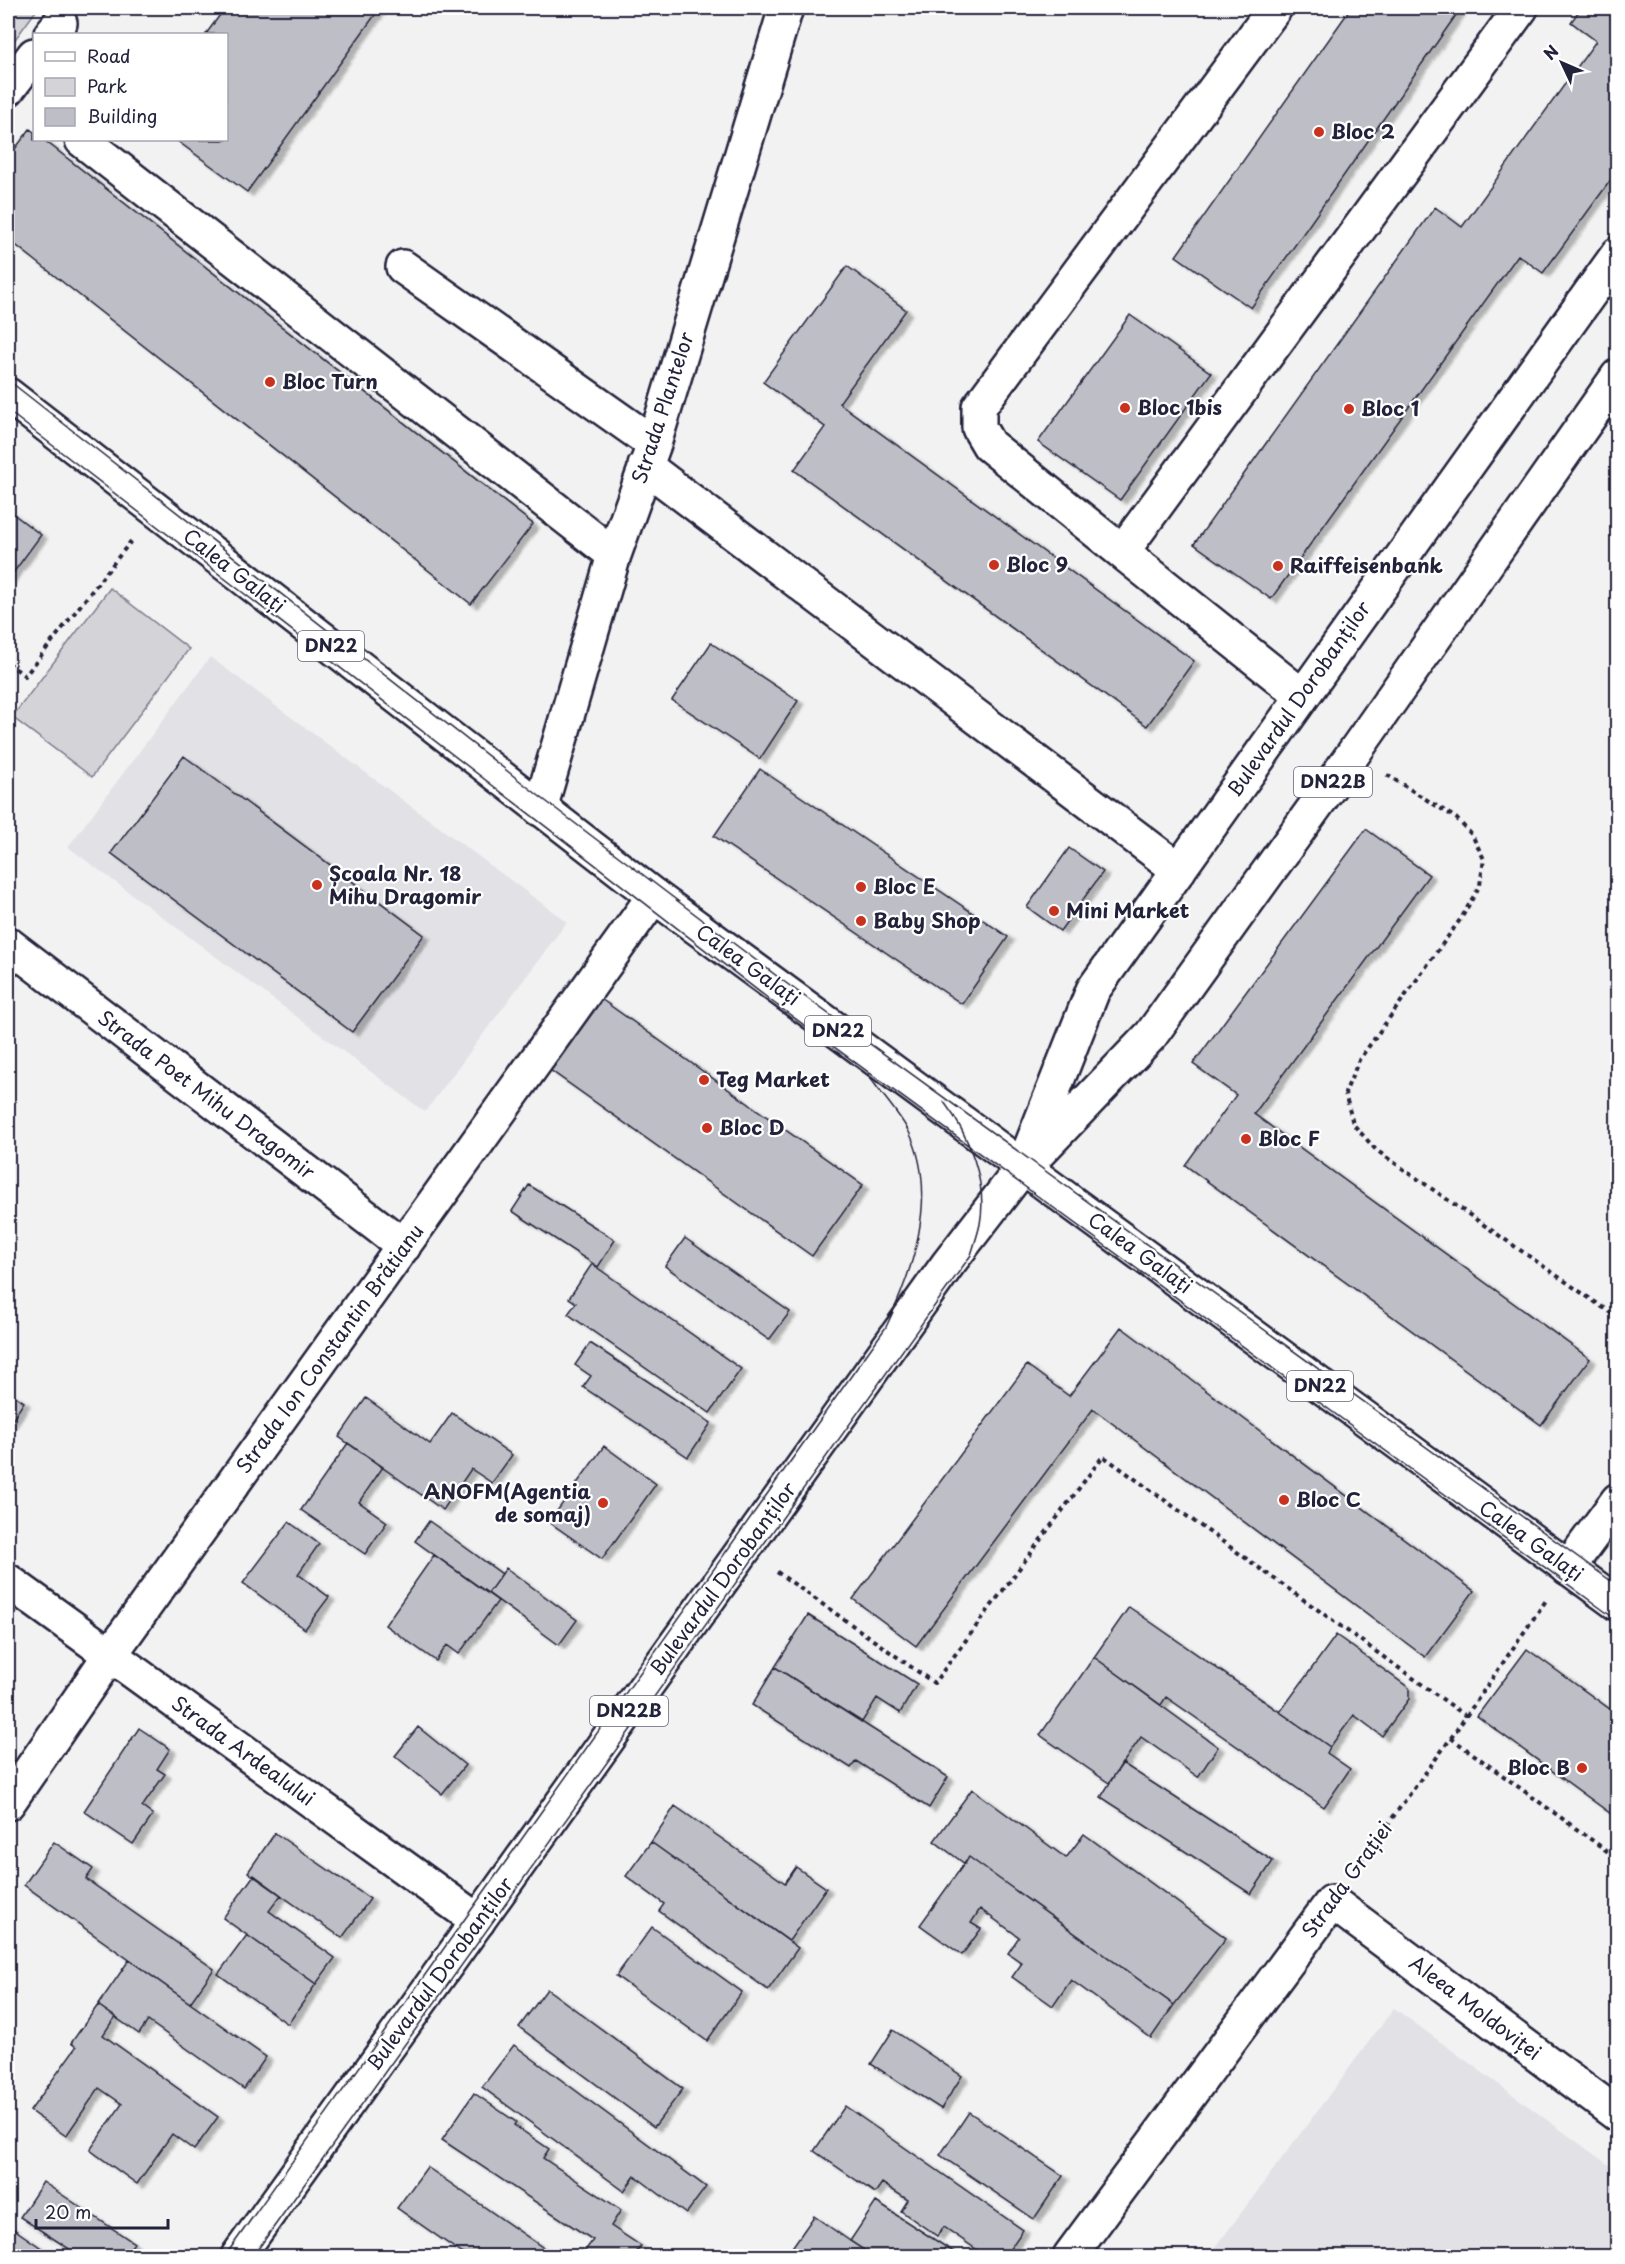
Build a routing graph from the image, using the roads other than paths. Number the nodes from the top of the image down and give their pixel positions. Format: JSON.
{"nodes":[{"id":1,"x":786,"y":8,"type":"edge"},
{"id":2,"x":1275,"y":8,"type":"edge"},
{"id":3,"x":1521,"y":8,"type":"edge"},
{"id":4,"x":33,"y":56,"type":"edge"},
{"id":5,"x":8,"y":89,"type":"edge"},
{"id":6,"x":83,"y":141,"type":"edge"},
{"id":7,"x":1617,"y":254,"type":"edge"},
{"id":8,"x":404,"y":267,"type":"dead end"},
{"id":9,"x":1617,"y":376,"type":"edge"},
{"id":10,"x":8,"y":395,"type":"edge"},
{"id":11,"x":649,"y":455,"type":"junction"},
{"id":12,"x":1122,"y":552,"type":"junction"},
{"id":13,"x":614,"y":555,"type":"junction"},
{"id":14,"x":1301,"y":695,"type":"junction"},
{"id":15,"x":540,"y":809,"type":"junction"},
{"id":16,"x":1179,"y":870,"type":"junction"},
{"id":17,"x":654,"y":896,"type":"junction"},
{"id":18,"x":8,"y":944,"type":"edge"},
{"id":19,"x":1023,"y":1167,"type":"junction"},
{"id":20,"x":404,"y":1246,"type":"junction"},
{"id":21,"x":1617,"y":1500,"type":"edge"},
{"id":22,"x":1568,"y":1568,"type":"junction"},
{"id":23,"x":8,"y":1581,"type":"edge"},
{"id":24,"x":1617,"y":1604,"type":"edge"},
{"id":25,"x":110,"y":1655,"type":"junction"},
{"id":26,"x":8,"y":1803,"type":"edge"},
{"id":27,"x":1332,"y":1902,"type":"joint"},
{"id":28,"x":478,"y":1921,"type":"junction"},
{"id":29,"x":1617,"y":2115,"type":"edge"},
{"id":30,"x":238,"y":2256,"type":"edge"},
{"id":31,"x":1070,"y":2256,"type":"edge"}],
"edges":[{"from":1,"to":11,"type":"main road","name":"Strada Plantelor"},
{"from":2,"to":12,"type":"main road"},
{"from":3,"to":12,"type":"main road"},
{"from":4,"to":5,"type":"main road"},
{"from":6,"to":13,"type":"main road"},
{"from":7,"to":14,"type":"main road","name":"Bulevardul Dorobanților","number":"DN22B"},
{"from":8,"to":11,"type":"main road"},
{"from":9,"to":19,"type":"main road","name":"Bulevardul Dorobanților","number":"DN22B"},
{"from":10,"to":15,"type":"main road","name":"Calea Galați","number":"DN22"},
{"from":11,"to":13,"type":"main road","name":"Strada Plantelor"},
{"from":11,"to":16,"type":"main road"},
{"from":12,"to":14,"type":"main road"},
{"from":13,"to":15,"type":"main road","name":"Strada Plantelor"},
{"from":14,"to":16,"type":"main road","name":"Bulevardul Dorobanților","number":"DN22B"},
{"from":15,"to":17,"type":"main road","name":"Calea Galați","number":"DN22"},
{"from":16,"to":19,"type":"main road","name":"Bulevardul Dorobanților","number":"DN22B"},
{"from":17,"to":19,"type":"main road","name":"Calea Galați","number":"DN22"},
{"from":17,"to":20,"type":"main road","name":"Strada Ion Constantin Brătianu"},
{"from":18,"to":20,"type":"main road","name":"Strada Poet Mihu Dragomir"},
{"from":19,"to":22,"type":"main road","name":"Calea Galați","number":"DN22"},
{"from":19,"to":28,"type":"main road","name":"Bulevardul Dorobanților","number":"DN22B"},
{"from":20,"to":25,"type":"main road","name":"Strada Ion Constantin Brătianu"},
{"from":21,"to":22,"type":"main road"},
{"from":22,"to":24,"type":"main road","name":"Calea Galați","number":"DN22"},
{"from":23,"to":25,"type":"main road","name":"Strada Ardealului"},
{"from":25,"to":26,"type":"main road","name":"Strada Ion Constantin Brătianu"},
{"from":25,"to":28,"type":"main road","name":"Strada Ardealului"},
{"from":27,"to":29,"type":"main road","name":"Aleea Moldoviței"},
{"from":27,"to":31,"type":"main road","name":"Strada Grației"},
{"from":28,"to":30,"type":"main road","name":"Bulevardul Dorobanților","number":"DN22B"}]}
